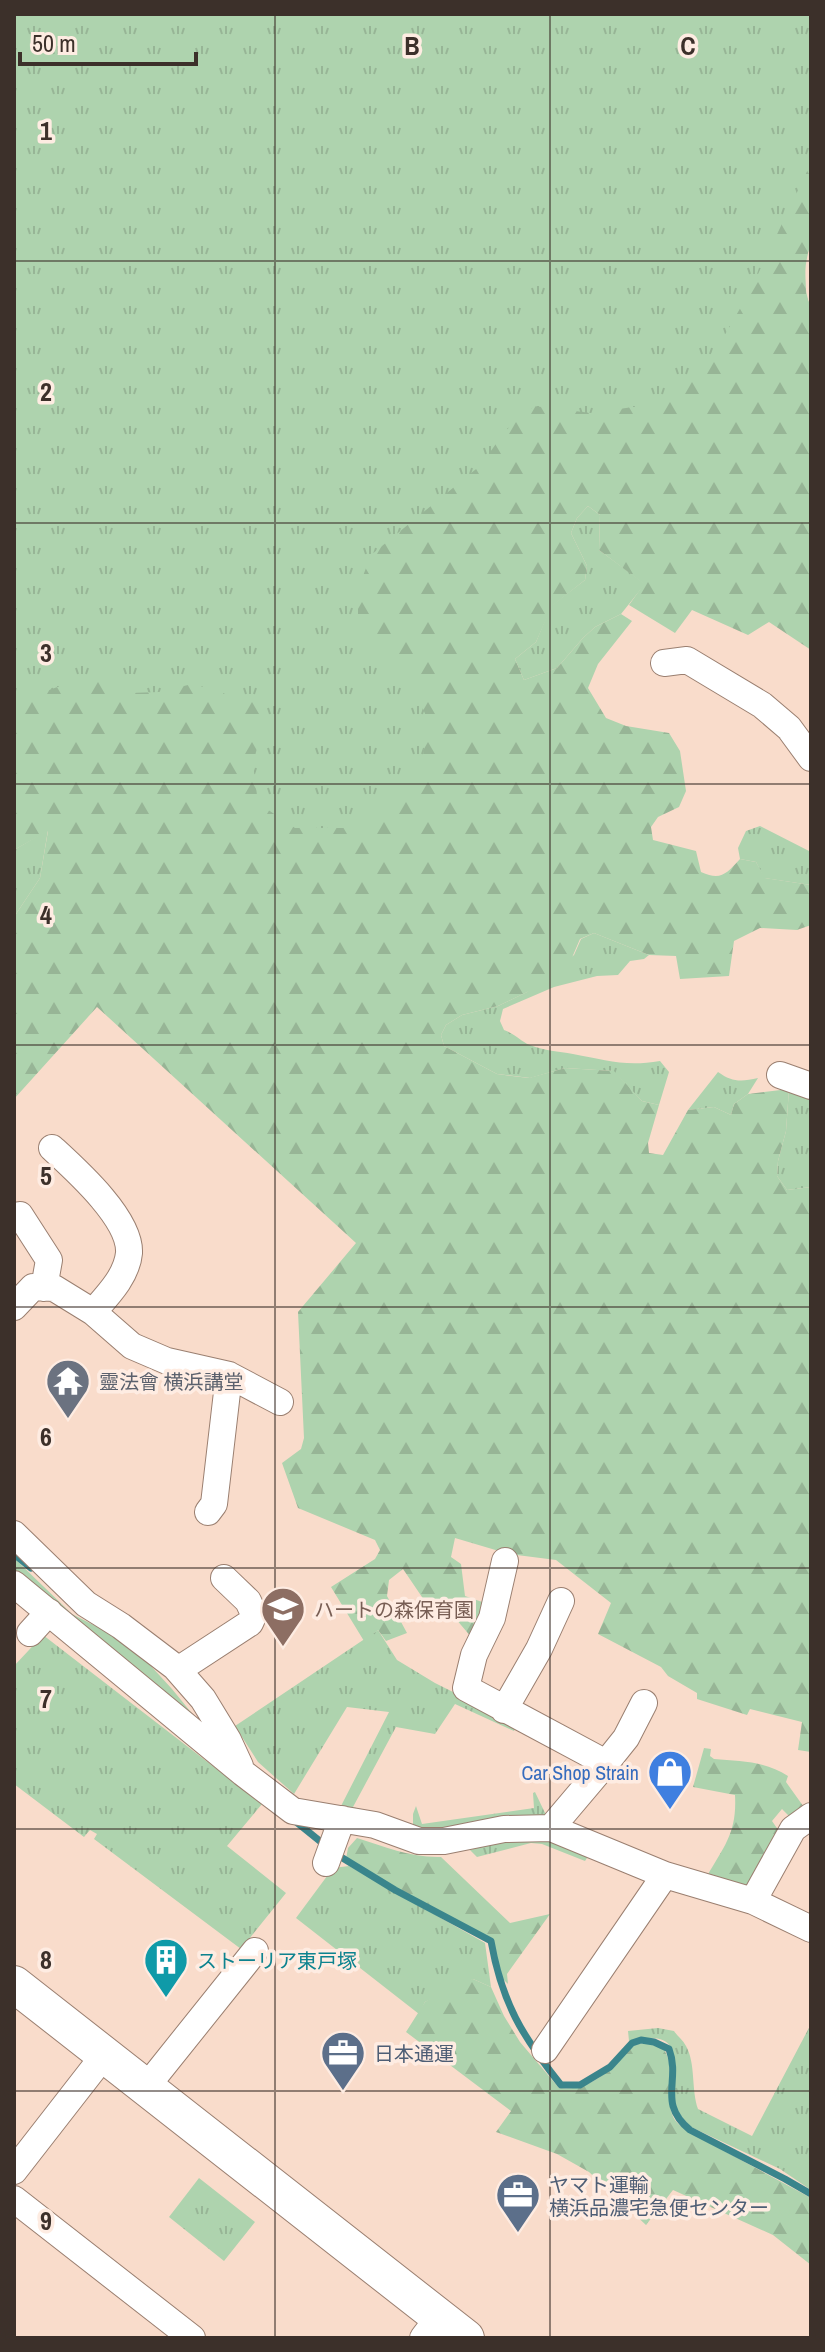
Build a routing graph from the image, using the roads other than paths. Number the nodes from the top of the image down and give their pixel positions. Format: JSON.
{"nodes":[{"id":1,"x":664,"y":663,"type":"dead end"},
{"id":2,"x":811,"y":758,"type":"edge"},
{"id":3,"x":780,"y":1075,"type":"dead end"},
{"id":4,"x":811,"y":1086,"type":"edge"},
{"id":5,"x":52,"y":1148,"type":"dead end"},
{"id":6,"x":20,"y":1215,"type":"dead end"},
{"id":7,"x":44,"y":1288,"type":"junction"},
{"id":8,"x":14,"y":1307,"type":"edge"},
{"id":9,"x":93,"y":1312,"type":"junction"},
{"id":10,"x":229,"y":1375,"type":"junction"},
{"id":11,"x":280,"y":1402,"type":"dead end"},
{"id":12,"x":208,"y":1512,"type":"dead end"},
{"id":13,"x":14,"y":1534,"type":"edge"},
{"id":14,"x":505,"y":1561,"type":"dead end"},
{"id":15,"x":224,"y":1578,"type":"dead end"},
{"id":16,"x":14,"y":1584,"type":"edge"},
{"id":17,"x":561,"y":1601,"type":"dead end"},
{"id":18,"x":49,"y":1612,"type":"junction"},
{"id":19,"x":30,"y":1633,"type":"dead end"},
{"id":20,"x":178,"y":1670,"type":"junction"},
{"id":21,"x":644,"y":1703,"type":"dead end"},
{"id":22,"x":504,"y":1710,"type":"junction"},
{"id":23,"x":606,"y":1763,"type":"junction"},
{"id":24,"x":243,"y":1773,"type":"junction"},
{"id":25,"x":811,"y":1816,"type":"edge"},
{"id":26,"x":342,"y":1819,"type":"junction"},
{"id":27,"x":551,"y":1828,"type":"junction"},
{"id":28,"x":326,"y":1863,"type":"dead end"},
{"id":29,"x":665,"y":1875,"type":"junction"},
{"id":30,"x":753,"y":1901,"type":"junction"},
{"id":31,"x":811,"y":1929,"type":"edge"},
{"id":32,"x":255,"y":1951,"type":"dead end"},
{"id":33,"x":14,"y":1984,"type":"edge"},
{"id":34,"x":545,"y":2050,"type":"dead end"},
{"id":35,"x":105,"y":2054,"type":"junction"},
{"id":36,"x":147,"y":2086,"type":"junction"},
{"id":37,"x":14,"y":2171,"type":"edge"},
{"id":38,"x":14,"y":2199,"type":"edge"},
{"id":39,"x":443,"y":2331,"type":"edge"},
{"id":40,"x":192,"y":2338,"type":"edge"}],
"edges":[{"from":1,"to":2,"type":"street"},
{"from":3,"to":4,"type":"street"},
{"from":5,"to":9,"type":"street"},
{"from":6,"to":7,"type":"street"},
{"from":7,"to":8,"type":"street"},
{"from":7,"to":9,"type":"street"},
{"from":9,"to":10,"type":"street"},
{"from":10,"to":11,"type":"street"},
{"from":10,"to":12,"type":"street"},
{"from":13,"to":20,"type":"street"},
{"from":14,"to":22,"type":"street"},
{"from":15,"to":20,"type":"street"},
{"from":16,"to":18,"type":"street"},
{"from":17,"to":22,"type":"street"},
{"from":18,"to":19,"type":"street"},
{"from":18,"to":24,"type":"street"},
{"from":20,"to":24,"type":"street"},
{"from":21,"to":23,"type":"street"},
{"from":22,"to":23,"type":"street"},
{"from":23,"to":27,"type":"street"},
{"from":24,"to":26,"type":"street"},
{"from":25,"to":30,"type":"street"},
{"from":26,"to":27,"type":"street"},
{"from":26,"to":28,"type":"street"},
{"from":27,"to":29,"type":"street"},
{"from":29,"to":30,"type":"street"},
{"from":29,"to":34,"type":"street"},
{"from":30,"to":31,"type":"street"},
{"from":32,"to":36,"type":"street"},
{"from":33,"to":35,"type":"street"},
{"from":35,"to":36,"type":"street"},
{"from":35,"to":37,"type":"street"},
{"from":36,"to":39,"type":"street"},
{"from":38,"to":40,"type":"street"}]}
